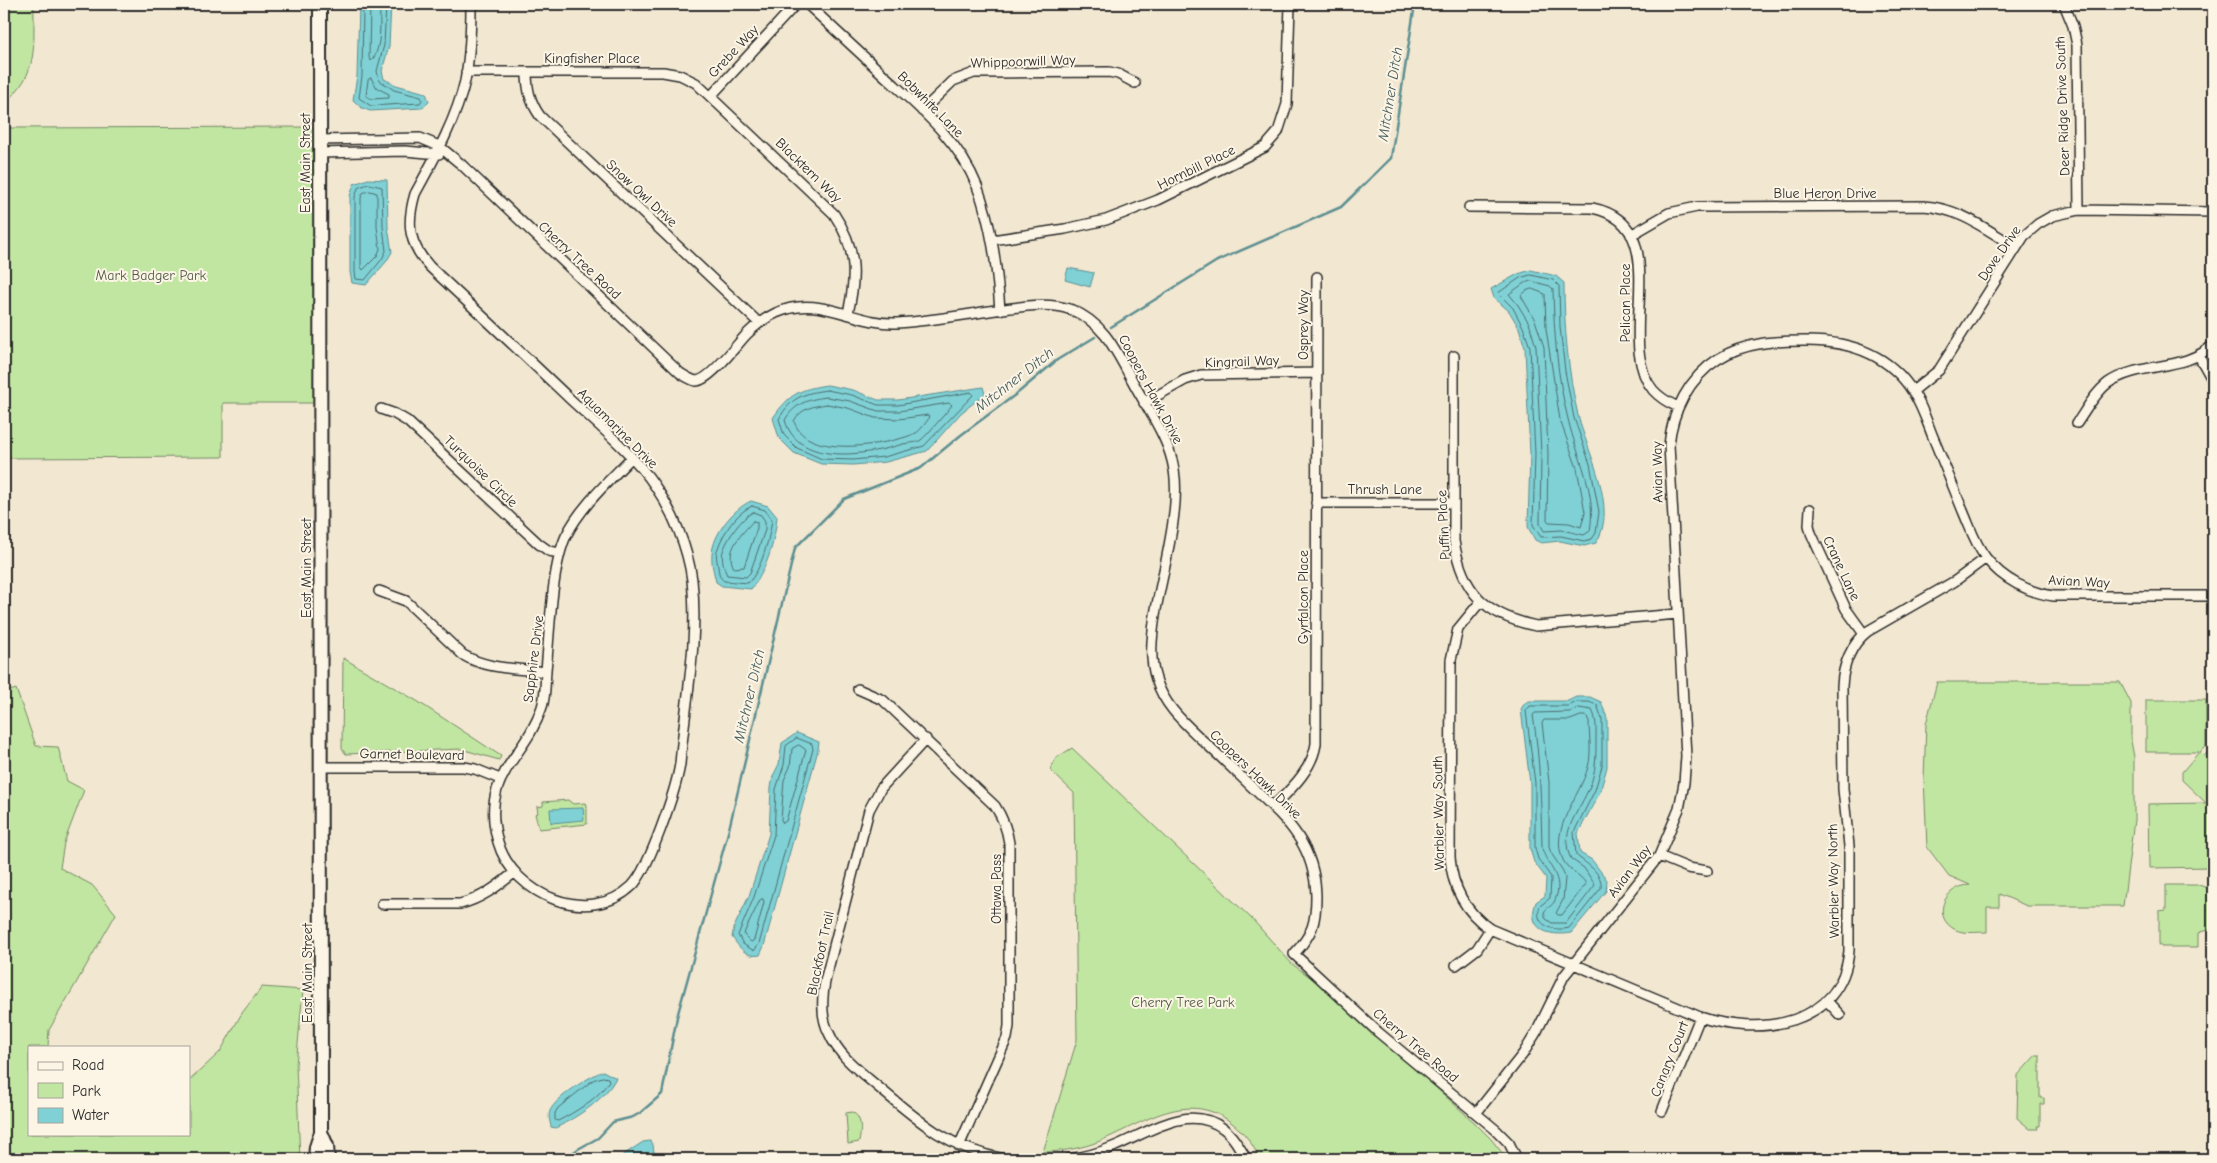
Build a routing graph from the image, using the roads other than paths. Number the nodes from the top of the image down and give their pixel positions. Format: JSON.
{"nodes":[{"id":1,"x":320,"y":4,"type":"edge"},
{"id":2,"x":471,"y":4,"type":"edge"},
{"id":3,"x":796,"y":4,"type":"edge"},
{"id":4,"x":807,"y":4,"type":"edge"},
{"id":5,"x":1290,"y":4,"type":"edge"},
{"id":6,"x":2064,"y":4,"type":"edge"},
{"id":7,"x":466,"y":72,"type":"junction"},
{"id":8,"x":527,"y":72,"type":"junction"},
{"id":9,"x":1135,"y":83,"type":"dead end"},
{"id":10,"x":710,"y":96,"type":"junction"},
{"id":11,"x":922,"y":111,"type":"junction"},
{"id":12,"x":320,"y":146,"type":"junction"},
{"id":13,"x":437,"y":149,"type":"junction"},
{"id":14,"x":1470,"y":207,"type":"dead end"},
{"id":15,"x":2078,"y":210,"type":"junction"},
{"id":16,"x":2213,"y":212,"type":"edge"},
{"id":17,"x":1631,"y":235,"type":"junction"},
{"id":18,"x":992,"y":240,"type":"junction"},
{"id":19,"x":2016,"y":247,"type":"junction"},
{"id":20,"x":1317,"y":277,"type":"dead end"},
{"id":21,"x":1000,"y":310,"type":"junction"},
{"id":22,"x":848,"y":313,"type":"junction"},
{"id":23,"x":759,"y":323,"type":"junction"},
{"id":24,"x":2213,"y":345,"type":"edge"},
{"id":25,"x":1454,"y":356,"type":"dead end"},
{"id":26,"x":2199,"y":356,"type":"junction"},
{"id":27,"x":1317,"y":373,"type":"junction"},
{"id":28,"x":698,"y":381,"type":"joint"},
{"id":29,"x":2213,"y":381,"type":"edge"},
{"id":30,"x":1913,"y":391,"type":"junction"},
{"id":31,"x":1144,"y":402,"type":"junction"},
{"id":32,"x":1678,"y":407,"type":"junction"},
{"id":33,"x":381,"y":409,"type":"dead end"},
{"id":34,"x":2077,"y":423,"type":"dead end"},
{"id":35,"x":631,"y":458,"type":"junction"},
{"id":36,"x":1316,"y":503,"type":"junction"},
{"id":37,"x":1454,"y":503,"type":"junction"},
{"id":38,"x":1810,"y":509,"type":"dead end"},
{"id":39,"x":560,"y":553,"type":"junction"},
{"id":40,"x":1986,"y":558,"type":"junction"},
{"id":41,"x":380,"y":591,"type":"dead end"},
{"id":42,"x":2213,"y":596,"type":"edge"},
{"id":43,"x":1481,"y":601,"type":"junction"},
{"id":44,"x":1678,"y":614,"type":"junction"},
{"id":45,"x":1864,"y":634,"type":"junction"},
{"id":46,"x":546,"y":672,"type":"junction"},
{"id":47,"x":858,"y":689,"type":"dead end"},
{"id":48,"x":926,"y":739,"type":"junction"},
{"id":49,"x":321,"y":767,"type":"junction"},
{"id":50,"x":500,"y":779,"type":"junction"},
{"id":51,"x":1274,"y":807,"type":"junction"},
{"id":52,"x":1659,"y":856,"type":"junction"},
{"id":53,"x":1707,"y":871,"type":"dead end"},
{"id":54,"x":514,"y":872,"type":"junction"},
{"id":55,"x":382,"y":904,"type":"dead end"},
{"id":56,"x":1490,"y":929,"type":"junction"},
{"id":57,"x":1294,"y":954,"type":"joint"},
{"id":58,"x":1574,"y":963,"type":"junction"},
{"id":59,"x":1456,"y":965,"type":"dead end"},
{"id":60,"x":1827,"y":1001,"type":"junction"},
{"id":61,"x":1840,"y":1015,"type":"dead end"},
{"id":62,"x":1700,"y":1018,"type":"junction"},
{"id":63,"x":1662,"y":1111,"type":"dead end"},
{"id":64,"x":1477,"y":1112,"type":"junction"},
{"id":65,"x":322,"y":1132,"type":"junction"},
{"id":66,"x":959,"y":1146,"type":"junction"},
{"id":67,"x":316,"y":1159,"type":"edge"},
{"id":68,"x":328,"y":1159,"type":"edge"},
{"id":69,"x":1004,"y":1159,"type":"edge"},
{"id":70,"x":1069,"y":1159,"type":"edge"},
{"id":71,"x":1246,"y":1159,"type":"edge"},
{"id":72,"x":1517,"y":1159,"type":"edge"}],
"edges":[{"from":1,"to":12,"type":"main road","name":"East Main Street"},
{"from":2,"to":7,"type":"street","name":"Aquamarine Drive"},
{"from":3,"to":10,"type":"street","name":"Grebe Way"},
{"from":4,"to":11,"type":"street","name":"Bobwhite Lane"},
{"from":5,"to":18,"type":"street","name":"Hornbill Place"},
{"from":6,"to":15,"type":"street","name":"Deer Ridge Drive South"},
{"from":7,"to":8,"type":"street","name":"Kingfisher Place"},
{"from":7,"to":13,"type":"street","name":"Aquamarine Drive"},
{"from":8,"to":10,"type":"street","name":"Kingfisher Place"},
{"from":8,"to":23,"type":"street","name":"Snow Owl Drive"},
{"from":9,"to":11,"type":"street","name":"Whippoorwill Way"},
{"from":10,"to":22,"type":"street","name":"Blacktern Way"},
{"from":11,"to":18,"type":"street","name":"Bobwhite Lane"},
{"from":12,"to":13,"type":"street"},
{"from":12,"to":13,"type":"street","name":"Cherry Tree Road"},
{"from":12,"to":49,"type":"main road","name":"East Main Street"},
{"from":13,"to":28,"type":"street","name":"Cherry Tree Road"},
{"from":13,"to":35,"type":"street","name":"Aquamarine Drive"},
{"from":14,"to":17,"type":"street","name":"Pelican Place"},
{"from":15,"to":16,"type":"street","name":"Dove Drive"},
{"from":15,"to":19,"type":"street","name":"Dove Drive"},
{"from":17,"to":19,"type":"street","name":"Blue Heron Drive"},
{"from":17,"to":32,"type":"street","name":"Pelican Place"},
{"from":18,"to":21,"type":"street","name":"Bobwhite Lane"},
{"from":19,"to":30,"type":"street","name":"Dove Drive"},
{"from":20,"to":27,"type":"street","name":"Osprey Way"},
{"from":21,"to":22,"type":"street","name":"Coopers Hawk Drive"},
{"from":21,"to":31,"type":"street","name":"Coopers Hawk Drive"},
{"from":22,"to":23,"type":"street","name":"Coopers Hawk Drive"},
{"from":23,"to":28,"type":"street","name":"Coopers Hawk Drive"},
{"from":24,"to":26,"type":"street"},
{"from":25,"to":37,"type":"street","name":"Puffin Place"},
{"from":26,"to":29,"type":"street"},
{"from":26,"to":34,"type":"street"},
{"from":27,"to":31,"type":"street","name":"Kingrail Way"},
{"from":27,"to":36,"type":"street","name":"Gyrfalcon Place"},
{"from":30,"to":32,"type":"street","name":"Avian Way"},
{"from":30,"to":40,"type":"street","name":"Avian Way"},
{"from":31,"to":51,"type":"street","name":"Coopers Hawk Drive"},
{"from":32,"to":44,"type":"street","name":"Avian Way"},
{"from":33,"to":39,"type":"street","name":"Turquoise Circle"},
{"from":35,"to":39,"type":"street","name":"Sapphire Drive"},
{"from":35,"to":54,"type":"street","name":"Aquamarine Drive"},
{"from":36,"to":37,"type":"street","name":"Thrush Lane"},
{"from":36,"to":51,"type":"street","name":"Gyrfalcon Place"},
{"from":37,"to":43,"type":"street","name":"Puffin Place"},
{"from":38,"to":45,"type":"street","name":"Crane Lane"},
{"from":39,"to":46,"type":"street","name":"Sapphire Drive"},
{"from":40,"to":42,"type":"street","name":"Avian Way"},
{"from":40,"to":45,"type":"street","name":"Warbler Way North"},
{"from":41,"to":46,"type":"street"},
{"from":43,"to":44,"type":"street","name":"Puffin Place"},
{"from":43,"to":56,"type":"street","name":"Warbler Way South"},
{"from":44,"to":52,"type":"street","name":"Avian Way"},
{"from":45,"to":60,"type":"street","name":"Warbler Way North"},
{"from":46,"to":50,"type":"street","name":"Sapphire Drive"},
{"from":47,"to":48,"type":"street","name":"Ottawa Pass"},
{"from":48,"to":66,"type":"street","name":"Ottawa Pass"},
{"from":48,"to":66,"type":"street","name":"Blackfoot Trail"},
{"from":49,"to":50,"type":"street","name":"Garnet Boulevard"},
{"from":49,"to":65,"type":"main road","name":"East Main Street"},
{"from":50,"to":54,"type":"street","name":"Sapphire Drive"},
{"from":51,"to":57,"type":"street","name":"Coopers Hawk Drive"},
{"from":52,"to":53,"type":"street"},
{"from":52,"to":58,"type":"street","name":"Avian Way"},
{"from":54,"to":55,"type":"street"},
{"from":56,"to":58,"type":"street","name":"Warbler Way South"},
{"from":56,"to":59,"type":"street"},
{"from":57,"to":64,"type":"street","name":"Cherry Tree Road"},
{"from":58,"to":62,"type":"street","name":"Warbler Way North"},
{"from":58,"to":64,"type":"street","name":"Avian Way"},
{"from":60,"to":61,"type":"street"},
{"from":60,"to":62,"type":"street","name":"Warbler Way North"},
{"from":62,"to":63,"type":"street","name":"Canary Court"},
{"from":64,"to":72,"type":"street","name":"Cherry Tree Road"},
{"from":65,"to":67,"type":"main road","name":"East Main Street"},
{"from":65,"to":68,"type":"main road","name":"East Main Street"},
{"from":66,"to":69,"type":"street","name":"Blackfoot Trail"},
{"from":70,"to":71,"type":"street"}]}
